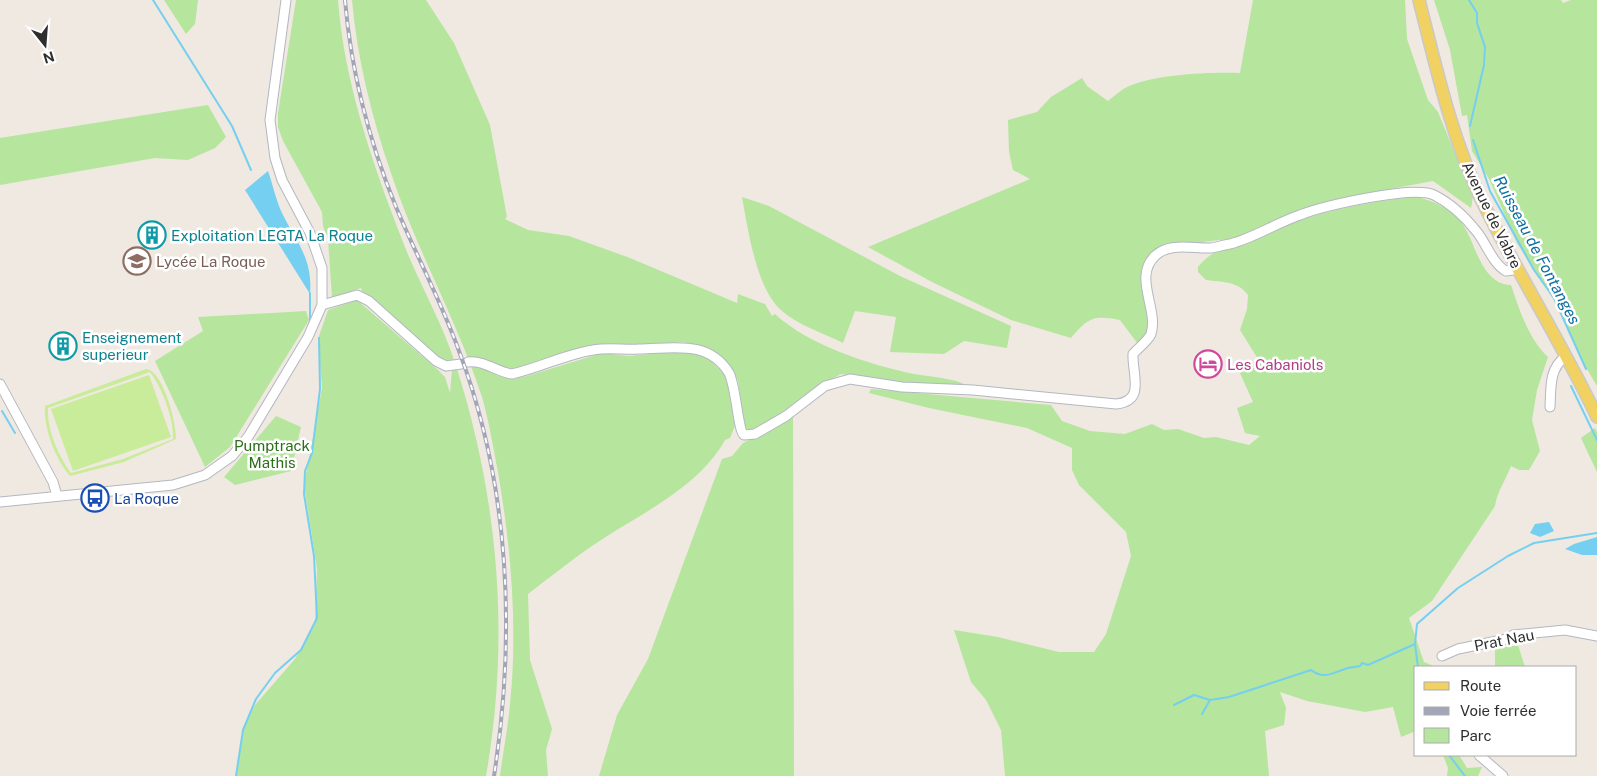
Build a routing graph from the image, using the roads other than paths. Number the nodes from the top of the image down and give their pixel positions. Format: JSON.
{"nodes":[{"id":1,"x":286,"y":0,"type":"edge"},
{"id":2,"x":1419,"y":0,"type":"edge"},
{"id":3,"x":1519,"y":269,"type":"junction"},
{"id":4,"x":322,"y":306,"type":"junction"},
{"id":5,"x":1565,"y":357,"type":"junction"},
{"id":6,"x":2,"y":388,"type":"edge"},
{"id":7,"x":1550,"y":407,"type":"dead end"},
{"id":8,"x":1597,"y":417,"type":"edge"},
{"id":9,"x":57,"y":496,"type":"junction"},
{"id":10,"x":0,"y":502,"type":"edge"},
{"id":11,"x":1597,"y":636,"type":"edge"},
{"id":12,"x":1442,"y":656,"type":"dead end"},
{"id":13,"x":1480,"y":756,"type":"edge"},
{"id":14,"x":1503,"y":776,"type":"edge"}],
"edges":[{"from":1,"to":4,"type":"street"},
{"from":2,"to":3,"type":"main road","name":"Avenue de Vabre"},
{"from":3,"to":4,"type":"street"},
{"from":3,"to":5,"type":"main road","name":"Avenue de Vabre"},
{"from":4,"to":9,"type":"street"},
{"from":5,"to":7,"type":"street"},
{"from":5,"to":8,"type":"main road","name":"Avenue de Vabre"},
{"from":6,"to":9,"type":"street"},
{"from":9,"to":10,"type":"street"},
{"from":11,"to":12,"type":"street","name":"Prat Nau"},
{"from":13,"to":14,"type":"street"}]}
